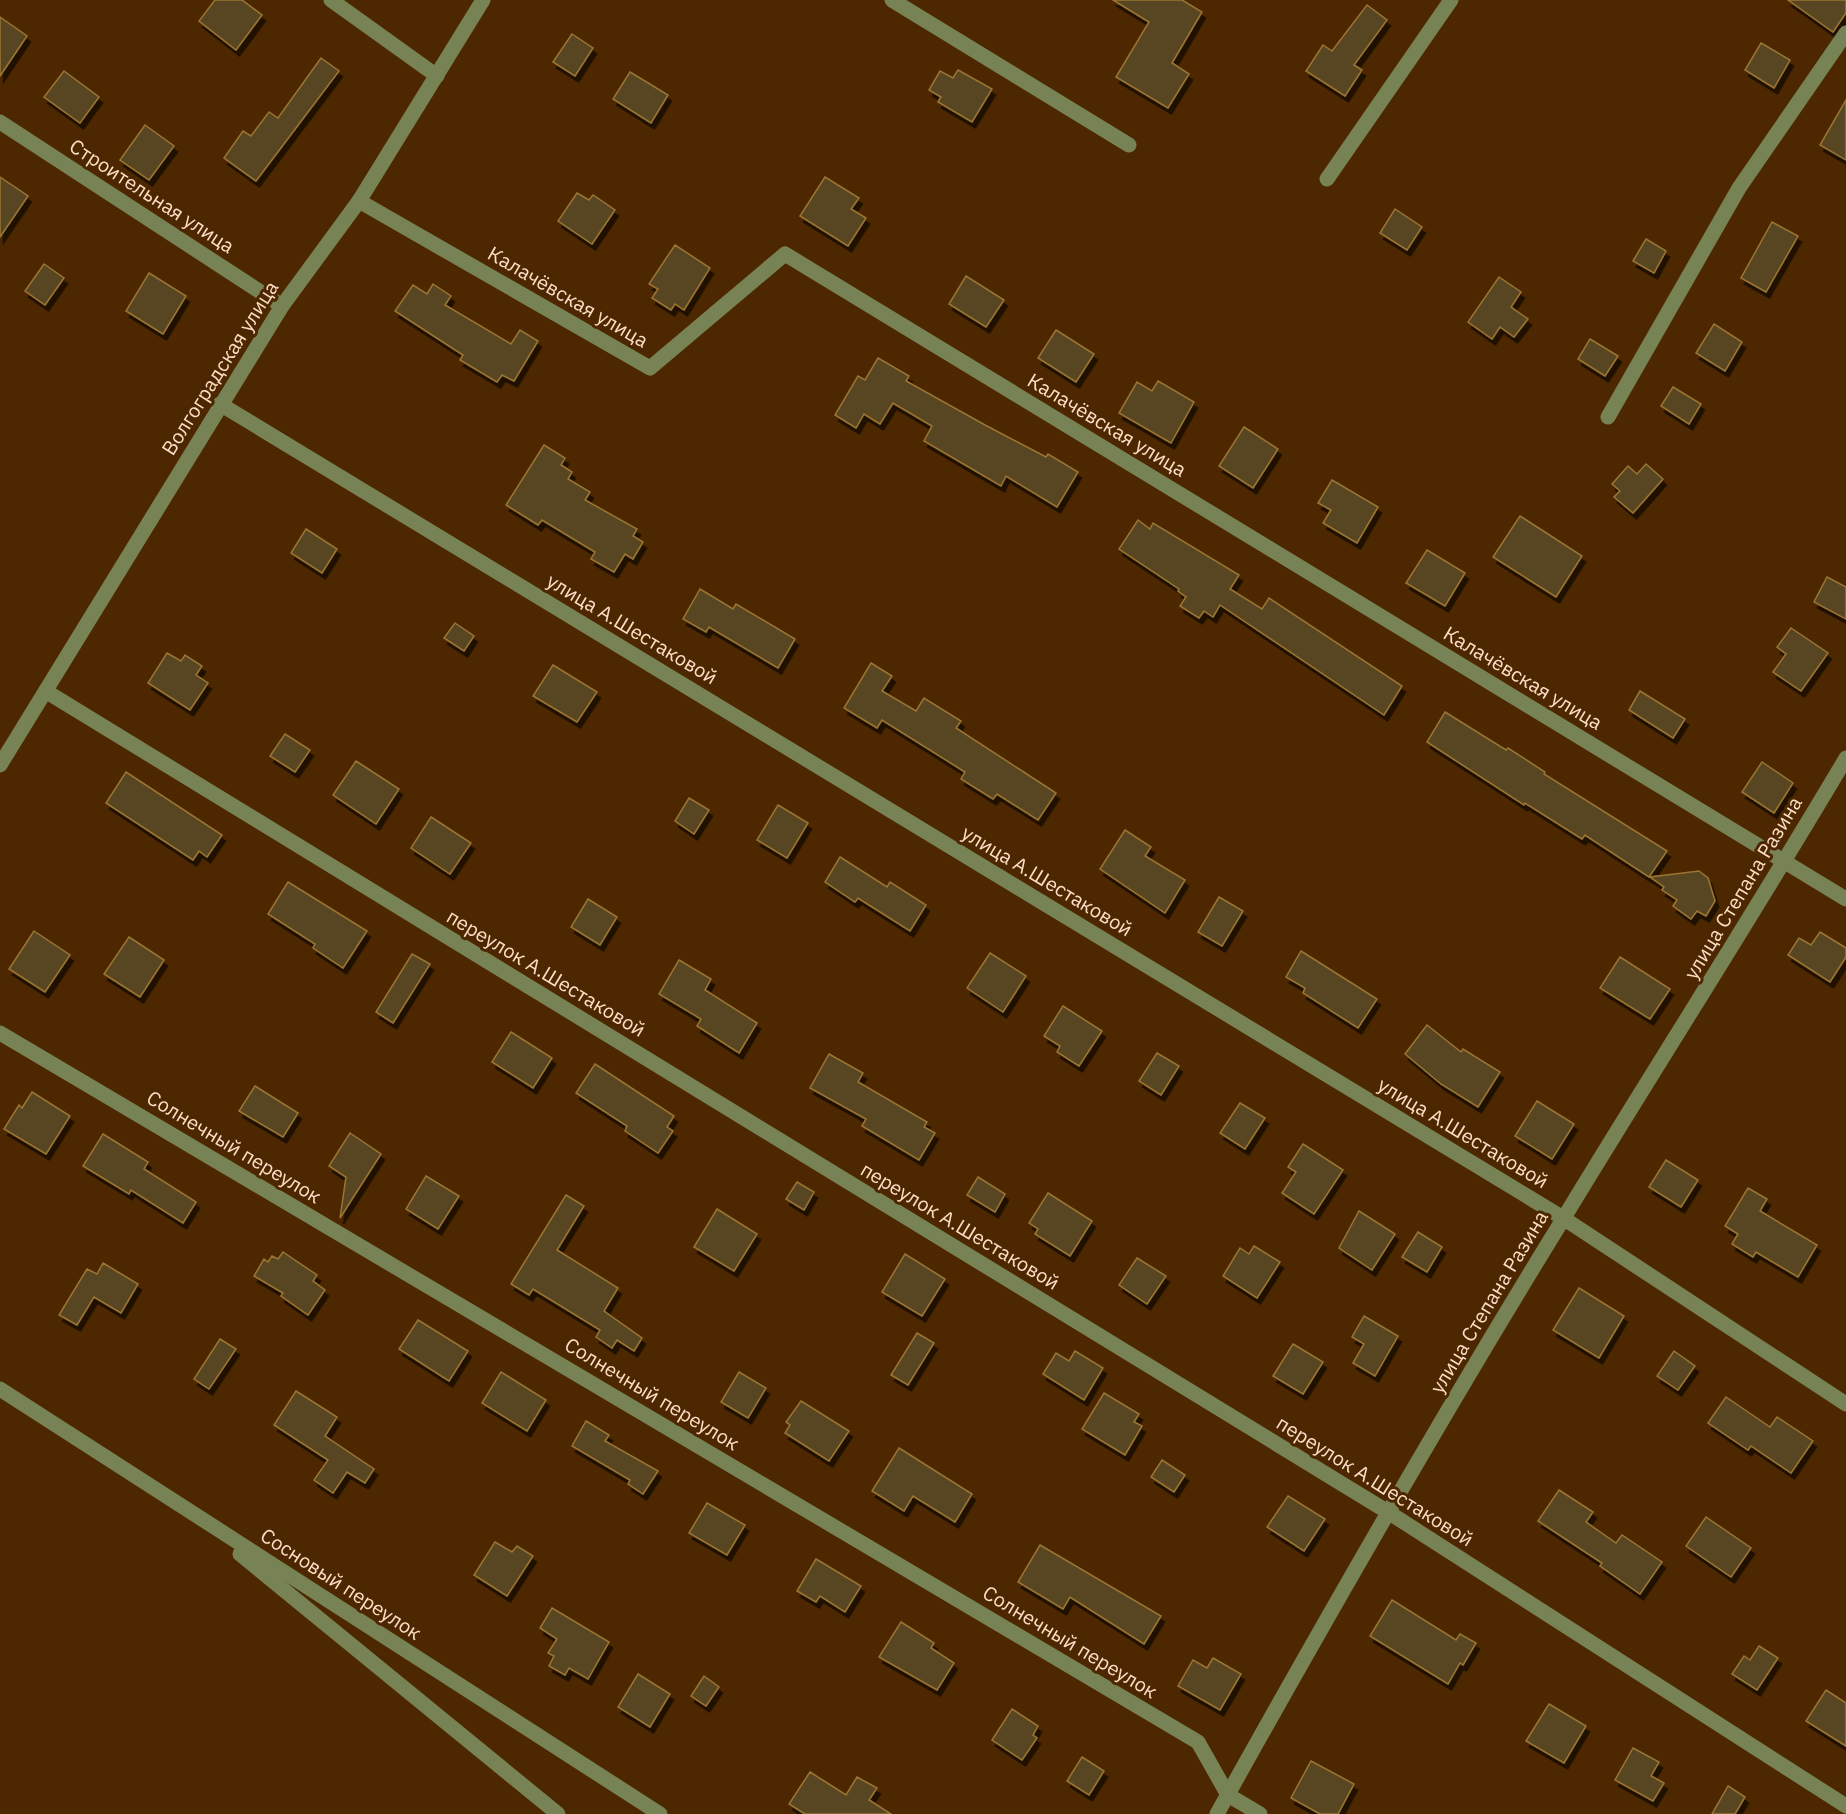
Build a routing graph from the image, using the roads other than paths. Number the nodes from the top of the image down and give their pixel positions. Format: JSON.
{"nodes":[{"id":1,"x":331,"y":0,"type":"edge"},
{"id":2,"x":483,"y":0,"type":"edge"},
{"id":3,"x":892,"y":0,"type":"edge"},
{"id":4,"x":1451,"y":0,"type":"edge"},
{"id":5,"x":1846,"y":33,"type":"edge"},
{"id":6,"x":437,"y":76,"type":"junction"},
{"id":7,"x":0,"y":122,"type":"edge"},
{"id":8,"x":1130,"y":144,"type":"dead end"},
{"id":9,"x":1328,"y":179,"type":"dead end"},
{"id":10,"x":359,"y":201,"type":"junction"},
{"id":11,"x":282,"y":306,"type":"junction"},
{"id":12,"x":220,"y":404,"type":"junction"},
{"id":13,"x":1608,"y":417,"type":"dead end"},
{"id":14,"x":47,"y":692,"type":"junction"},
{"id":15,"x":1846,"y":758,"type":"edge"},
{"id":16,"x":0,"y":765,"type":"edge"},
{"id":17,"x":1785,"y":862,"type":"junction"},
{"id":18,"x":1846,"y":899,"type":"edge"},
{"id":19,"x":0,"y":1033,"type":"edge"},
{"id":20,"x":1563,"y":1218,"type":"junction"},
{"id":21,"x":0,"y":1389,"type":"edge"},
{"id":22,"x":1846,"y":1404,"type":"edge"},
{"id":23,"x":185,"y":1508,"type":"junction"},
{"id":24,"x":1388,"y":1512,"type":"junction"},
{"id":25,"x":1228,"y":1795,"type":"junction"},
{"id":26,"x":1846,"y":1806,"type":"edge"},
{"id":27,"x":558,"y":1814,"type":"edge"},
{"id":28,"x":660,"y":1814,"type":"edge"},
{"id":29,"x":1217,"y":1814,"type":"edge"},
{"id":30,"x":1260,"y":1814,"type":"edge"}],
"edges":[{"from":1,"to":6,"type":"street"},
{"from":2,"to":6,"type":"street","name":"Волгоградская улица"},
{"from":3,"to":8,"type":"street"},
{"from":4,"to":9,"type":"street"},
{"from":5,"to":13,"type":"street"},
{"from":6,"to":10,"type":"street","name":"Волгоградская улица"},
{"from":7,"to":11,"type":"street","name":"Строительная улица"},
{"from":10,"to":11,"type":"street","name":"Волгоградская улица"},
{"from":10,"to":17,"type":"street","name":"Калачёвская улица"},
{"from":11,"to":12,"type":"street","name":"Волгоградская улица"},
{"from":12,"to":14,"type":"street","name":"Волгоградская улица"},
{"from":12,"to":20,"type":"street","name":"улица А.Шестаковой"},
{"from":14,"to":16,"type":"street","name":"Волгоградская улица"},
{"from":14,"to":24,"type":"street","name":"переулок А.Шестаковой"},
{"from":15,"to":17,"type":"street","name":"улица Степана Разина"},
{"from":17,"to":18,"type":"street","name":"Калачёвская улица"},
{"from":17,"to":20,"type":"street","name":"улица Степана Разина"},
{"from":19,"to":25,"type":"street","name":"Солнечный переулок"},
{"from":20,"to":22,"type":"street","name":"улица А.Шестаковой"},
{"from":20,"to":24,"type":"street","name":"улица Степана Разина"},
{"from":21,"to":23,"type":"street","name":"Сосновый переулок"},
{"from":23,"to":27,"type":"street"},
{"from":23,"to":28,"type":"street","name":"Сосновый переулок"},
{"from":24,"to":25,"type":"street","name":"улица Степана Разина"},
{"from":24,"to":26,"type":"street","name":"переулок А.Шестаковой"},
{"from":25,"to":29,"type":"street","name":"улица Степана Разина"},
{"from":25,"to":30,"type":"street","name":"Солнечный переулок"}]}
